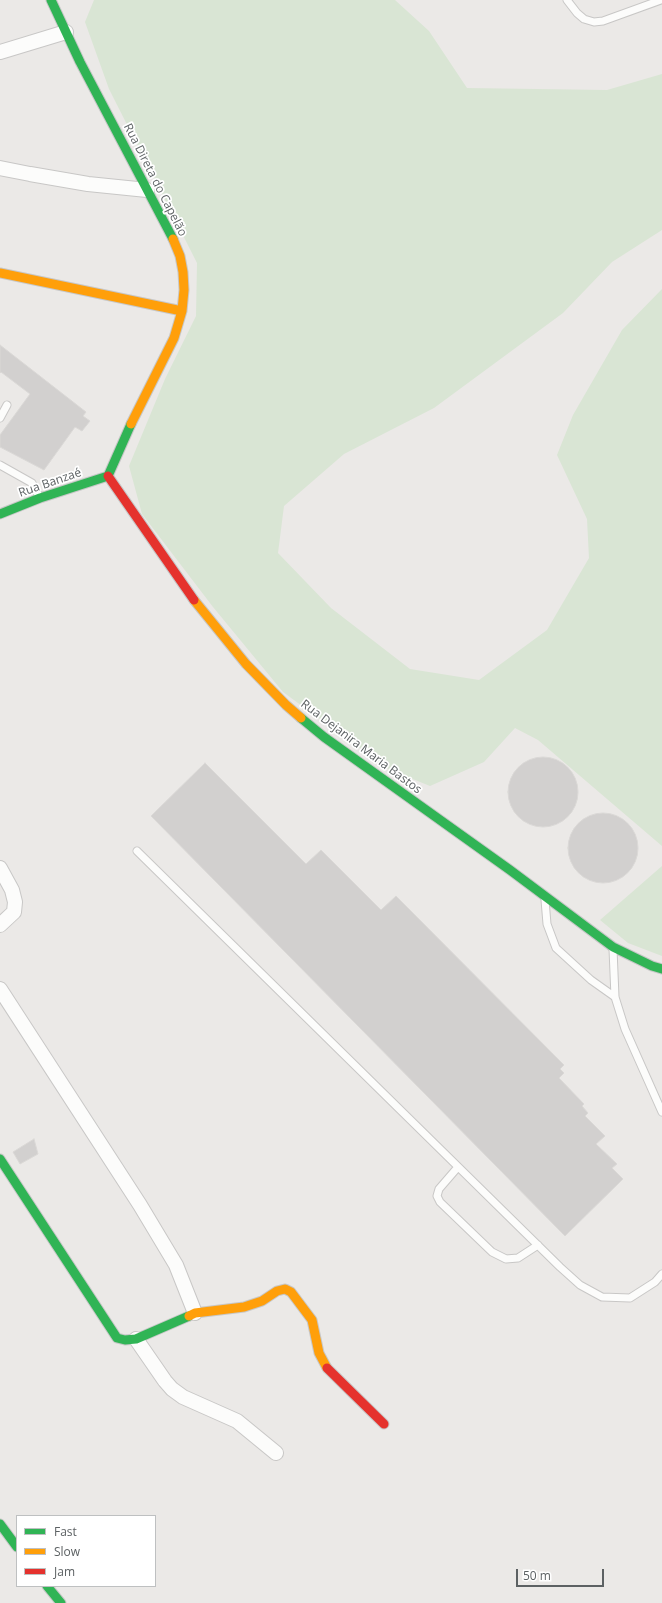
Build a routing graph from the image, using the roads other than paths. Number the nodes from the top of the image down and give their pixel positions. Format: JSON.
{"nodes":[{"id":1,"x":50,"y":0,"type":"edge"},
{"id":2,"x":568,"y":0,"type":"edge"},
{"id":3,"x":661,"y":0,"type":"edge"},
{"id":4,"x":66,"y":32,"type":"junction"},
{"id":5,"x":0,"y":52,"type":"edge"},
{"id":6,"x":0,"y":168,"type":"edge"},
{"id":7,"x":147,"y":190,"type":"junction"},
{"id":8,"x":0,"y":273,"type":"edge"},
{"id":9,"x":182,"y":311,"type":"junction"},
{"id":10,"x":7,"y":405,"type":"dead end"},
{"id":11,"x":0,"y":418,"type":"edge"},
{"id":12,"x":0,"y":465,"type":"edge"},
{"id":13,"x":108,"y":476,"type":"junction"},
{"id":14,"x":40,"y":498,"type":"junction"},
{"id":15,"x":0,"y":514,"type":"edge"},
{"id":16,"x":137,"y":851,"type":"dead end"},
{"id":17,"x":0,"y":868,"type":"edge"},
{"id":18,"x":545,"y":897,"type":"junction"},
{"id":19,"x":0,"y":925,"type":"edge"},
{"id":20,"x":613,"y":947,"type":"junction"},
{"id":21,"x":662,"y":969,"type":"edge"},
{"id":22,"x":0,"y":989,"type":"edge"},
{"id":23,"x":615,"y":997,"type":"junction"},
{"id":24,"x":662,"y":1112,"type":"edge"},
{"id":25,"x":0,"y":1159,"type":"edge"},
{"id":26,"x":458,"y":1167,"type":"junction"},
{"id":27,"x":538,"y":1245,"type":"junction"},
{"id":28,"x":662,"y":1274,"type":"edge"},
{"id":29,"x":195,"y":1313,"type":"junction"},
{"id":30,"x":136,"y":1339,"type":"junction"},
{"id":31,"x":384,"y":1424,"type":"dead end"},
{"id":32,"x":276,"y":1453,"type":"dead end"},
{"id":33,"x":0,"y":1524,"type":"edge"},
{"id":34,"x":16,"y":1546,"type":"edge"},
{"id":35,"x":48,"y":1587,"type":"edge"},
{"id":36,"x":61,"y":1603,"type":"edge"}],
"edges":[{"from":1,"to":4,"type":"main road","name":"Rua Direta do Capelão"},
{"from":2,"to":3,"type":"lane"},
{"from":4,"to":5,"type":"street"},
{"from":4,"to":7,"type":"main road","name":"Rua Direta do Capelão"},
{"from":6,"to":7,"type":"street"},
{"from":7,"to":9,"type":"main road","name":"Rua Direta do Capelão"},
{"from":8,"to":9,"type":"main road"},
{"from":9,"to":13,"type":"main road","name":"Rua Direta do Capelão"},
{"from":10,"to":11,"type":"lane"},
{"from":12,"to":14,"type":"lane"},
{"from":13,"to":14,"type":"main road","name":"Rua Banzaé"},
{"from":13,"to":18,"type":"main road","name":"Rua Dejanira Maria Bastos"},
{"from":14,"to":15,"type":"main road","name":"Rua Banzaé"},
{"from":16,"to":26,"type":"lane"},
{"from":17,"to":19,"type":"street"},
{"from":18,"to":20,"type":"main road","name":"Rua Dejanira Maria Bastos"},
{"from":18,"to":23,"type":"lane"},
{"from":20,"to":21,"type":"main road","name":"Rua Dejanira Maria Bastos"},
{"from":20,"to":23,"type":"lane"},
{"from":22,"to":29,"type":"street"},
{"from":23,"to":24,"type":"lane"},
{"from":25,"to":30,"type":"main road"},
{"from":26,"to":27,"type":"lane"},
{"from":26,"to":27,"type":"lane"},
{"from":27,"to":28,"type":"lane"},
{"from":29,"to":30,"type":"main road"},
{"from":29,"to":31,"type":"main road"},
{"from":30,"to":32,"type":"street"},
{"from":33,"to":34,"type":"main road"},
{"from":35,"to":36,"type":"main road"}]}
